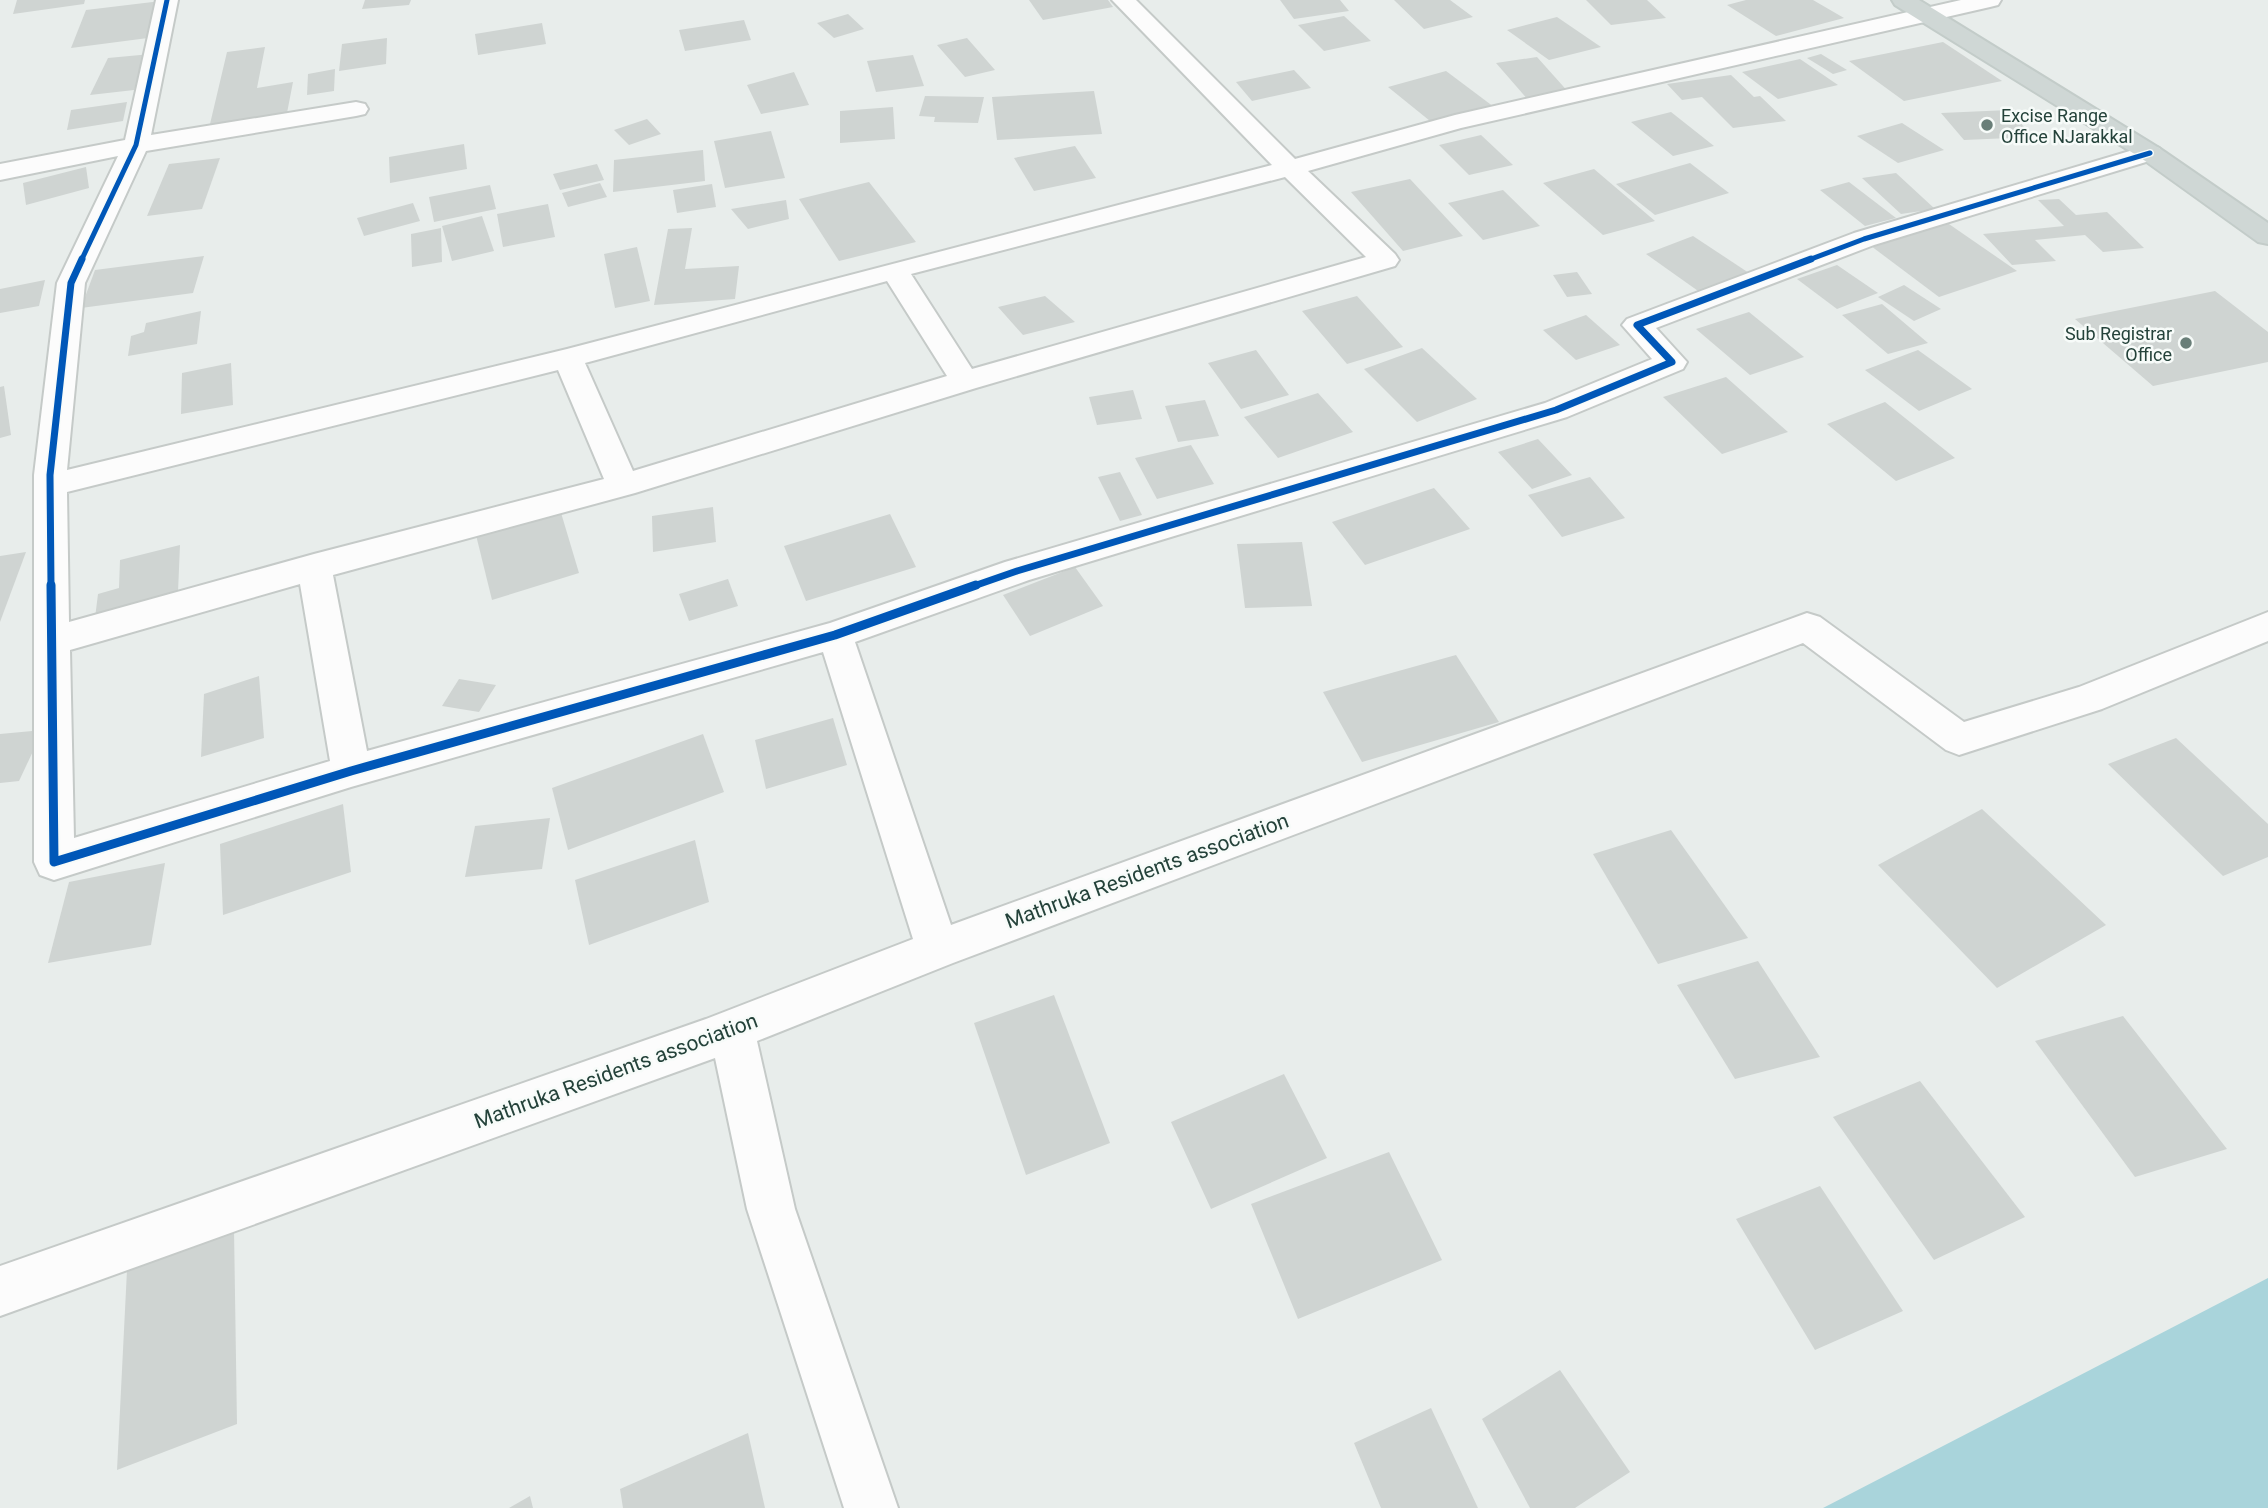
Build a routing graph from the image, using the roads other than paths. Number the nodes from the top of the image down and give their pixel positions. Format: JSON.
{"nodes":[{"id":1,"x":167,"y":0,"type":"edge"},
{"id":2,"x":1124,"y":0,"type":"edge"},
{"id":3,"x":1903,"y":0,"type":"edge"},
{"id":4,"x":1990,"y":0,"type":"edge"},
{"id":5,"x":1927,"y":15,"type":"junction"},
{"id":6,"x":356,"y":109,"type":"dead end"},
{"id":7,"x":136,"y":145,"type":"junction"},
{"id":8,"x":2150,"y":153,"type":"junction"},
{"id":9,"x":1290,"y":168,"type":"junction"},
{"id":10,"x":0,"y":173,"type":"edge"},
{"id":11,"x":2268,"y":236,"type":"edge"},
{"id":12,"x":894,"y":270,"type":"junction"},
{"id":13,"x":568,"y":358,"type":"junction"},
{"id":14,"x":965,"y":381,"type":"junction"},
{"id":15,"x":50,"y":485,"type":"junction"},
{"id":16,"x":623,"y":485,"type":"junction"},
{"id":17,"x":314,"y":567,"type":"junction"},
{"id":18,"x":2268,"y":626,"type":"edge"},
{"id":19,"x":835,"y":635,"type":"junction"},
{"id":20,"x":52,"y":641,"type":"junction"},
{"id":21,"x":351,"y":771,"type":"junction"},
{"id":22,"x":938,"y":949,"type":"junction"},
{"id":23,"x":732,"y":1031,"type":"junction"},
{"id":24,"x":0,"y":1291,"type":"edge"},
{"id":25,"x":871,"y":1508,"type":"edge"}],
"edges":[{"from":1,"to":7,"type":"street"},
{"from":2,"to":9,"type":"street"},
{"from":3,"to":5,"type":"main road"},
{"from":4,"to":5,"type":"street"},
{"from":5,"to":8,"type":"main road"},
{"from":5,"to":9,"type":"street"},
{"from":6,"to":7,"type":"street"},
{"from":7,"to":10,"type":"street"},
{"from":7,"to":15,"type":"street"},
{"from":8,"to":11,"type":"main road"},
{"from":8,"to":19,"type":"street"},
{"from":9,"to":12,"type":"street"},
{"from":9,"to":14,"type":"street"},
{"from":12,"to":13,"type":"street"},
{"from":12,"to":14,"type":"street"},
{"from":13,"to":15,"type":"street"},
{"from":13,"to":16,"type":"street"},
{"from":14,"to":16,"type":"street"},
{"from":15,"to":20,"type":"street"},
{"from":16,"to":17,"type":"street"},
{"from":17,"to":20,"type":"street"},
{"from":17,"to":21,"type":"street"},
{"from":18,"to":22,"type":"street","name":"Mathruka Residents association"},
{"from":19,"to":21,"type":"street"},
{"from":19,"to":22,"type":"street"},
{"from":20,"to":21,"type":"street"},
{"from":22,"to":23,"type":"street","name":"Mathruka Residents association"},
{"from":23,"to":24,"type":"street","name":"Mathruka Residents association"},
{"from":23,"to":25,"type":"street"}]}
